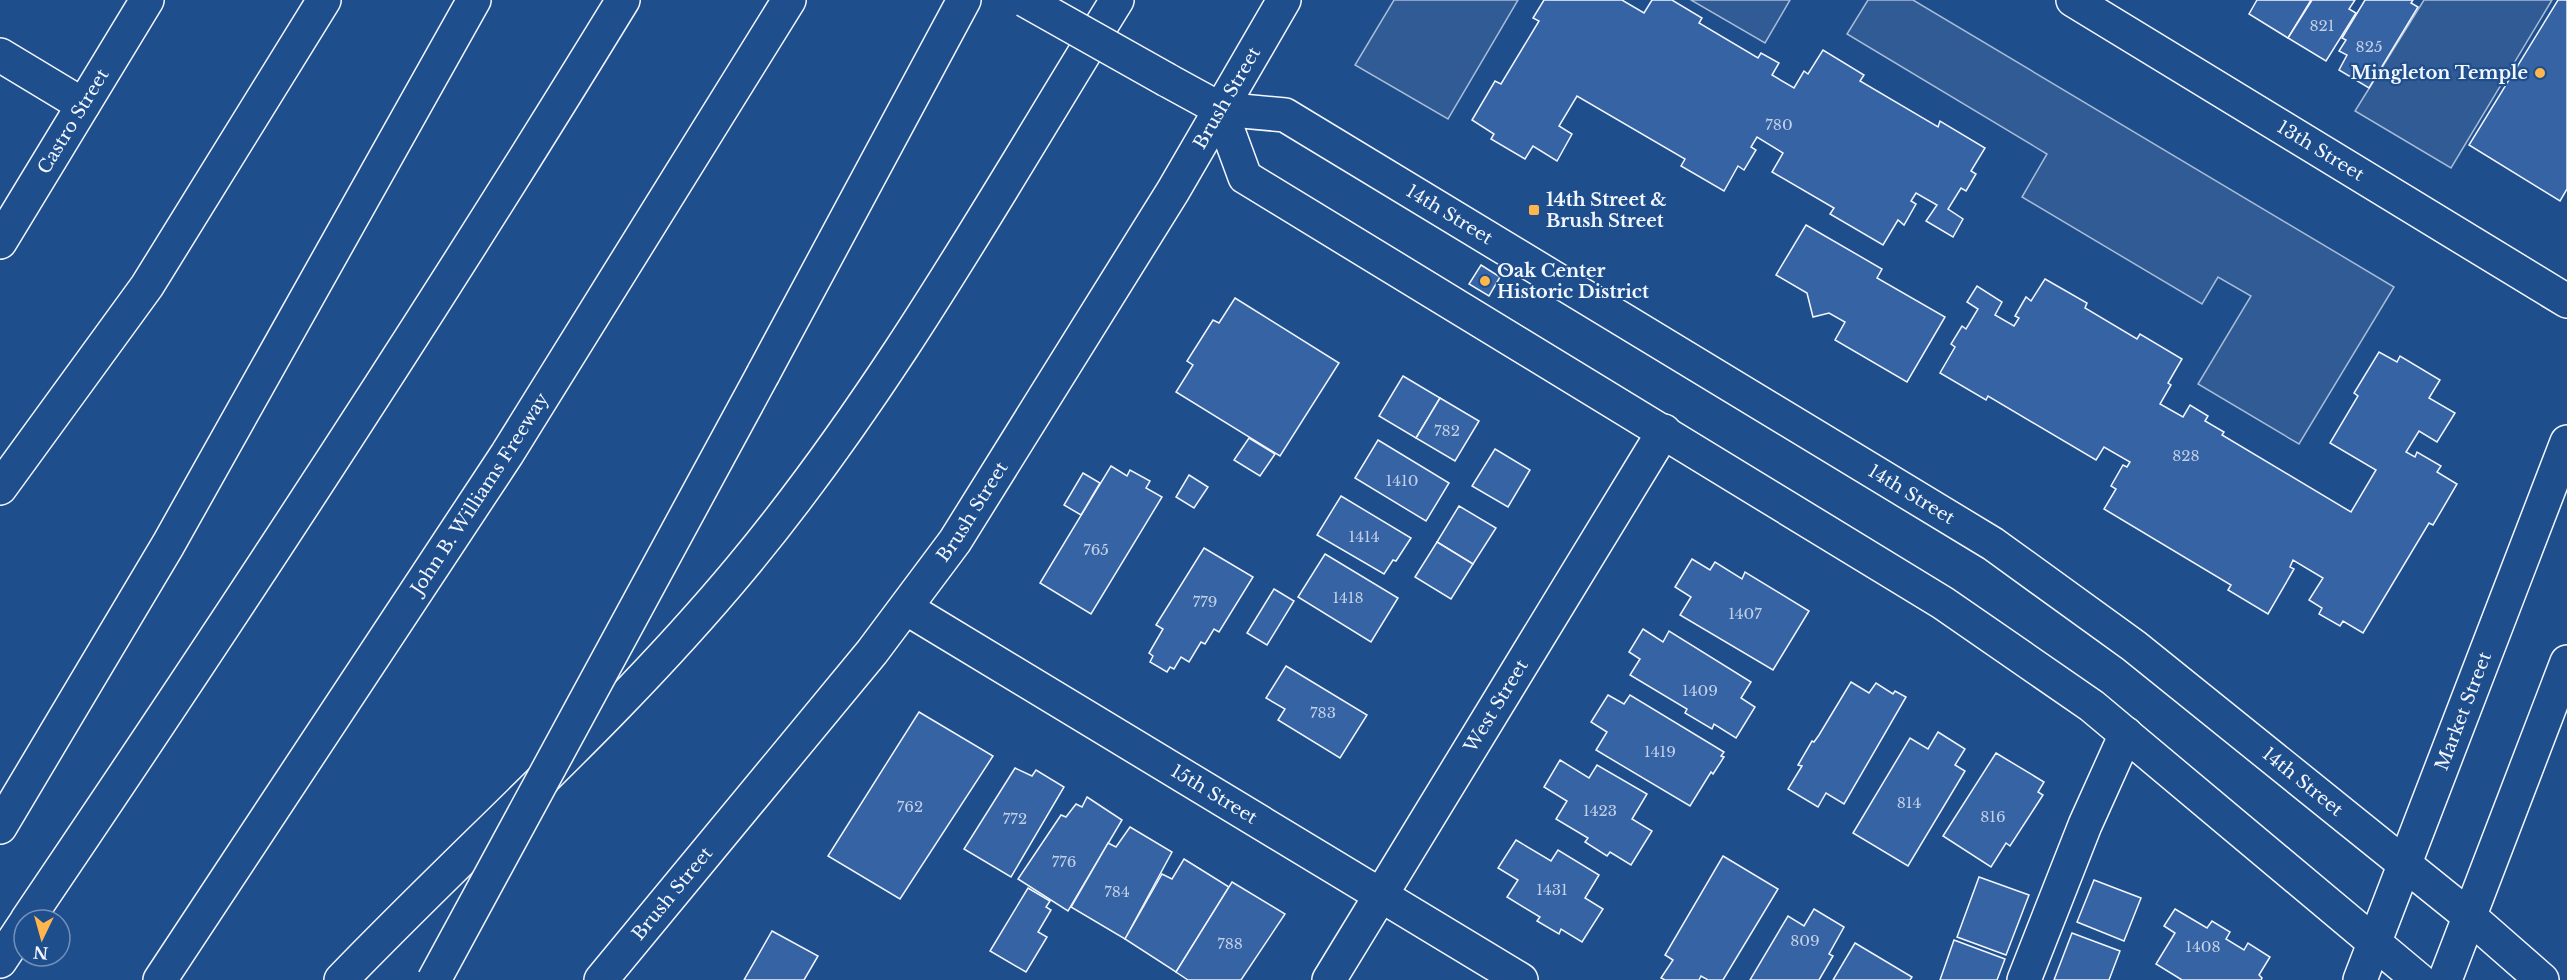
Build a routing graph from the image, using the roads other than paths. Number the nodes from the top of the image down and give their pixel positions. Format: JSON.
{"nodes":[{"id":1,"x":147,"y":0,"type":"edge"},
{"id":2,"x":324,"y":0,"type":"edge"},
{"id":3,"x":474,"y":0,"type":"edge"},
{"id":4,"x":623,"y":0,"type":"edge"},
{"id":5,"x":789,"y":0,"type":"edge"},
{"id":6,"x":964,"y":0,"type":"edge"},
{"id":7,"x":1025,"y":0,"type":"edge"},
{"id":8,"x":1117,"y":0,"type":"edge"},
{"id":9,"x":1284,"y":0,"type":"edge"},
{"id":10,"x":2073,"y":0,"type":"edge"},
{"id":11,"x":0,"y":55,"type":"edge"},
{"id":12,"x":83,"y":105,"type":"junction"},
{"id":13,"x":1220,"y":109,"type":"junction"},
{"id":14,"x":0,"y":242,"type":"edge"},
{"id":15,"x":2567,"y":301,"type":"edge"},
{"id":16,"x":1664,"y":431,"type":"junction"},
{"id":17,"x":2567,"y":442,"type":"edge"},
{"id":18,"x":0,"y":488,"type":"edge"},
{"id":19,"x":906,"y":608,"type":"junction"},
{"id":20,"x":2567,"y":662,"type":"edge"},
{"id":21,"x":2126,"y":734,"type":"junction"},
{"id":22,"x":0,"y":827,"type":"edge"},
{"id":23,"x":2405,"y":864,"type":"junction"},
{"id":24,"x":1381,"y":895,"type":"junction"},
{"id":25,"x":35,"y":908,"type":"edge"},
{"id":26,"x":2469,"y":916,"type":"junction"},
{"id":27,"x":12,"y":943,"type":"edge"},
{"id":28,"x":2374,"y":944,"type":"junction"},
{"id":29,"x":0,"y":961,"type":"edge"},
{"id":30,"x":160,"y":980,"type":"edge"},
{"id":31,"x":341,"y":980,"type":"edge"},
{"id":32,"x":434,"y":980,"type":"edge"},
{"id":33,"x":601,"y":980,"type":"edge"},
{"id":34,"x":1329,"y":980,"type":"edge"},
{"id":35,"x":1521,"y":980,"type":"edge"},
{"id":36,"x":2024,"y":980,"type":"edge"},
{"id":37,"x":2360,"y":980,"type":"edge"},
{"id":38,"x":2420,"y":980,"type":"edge"},
{"id":39,"x":2445,"y":980,"type":"edge"},
{"id":40,"x":2542,"y":980,"type":"edge"}],
"edges":[{"from":1,"to":12,"type":"main road","name":"Castro Street"},
{"from":2,"to":18,"type":"main road"},
{"from":3,"to":22,"type":"main road"},
{"from":4,"to":25,"type":"main road"},
{"from":5,"to":30,"type":"main road","name":"John B. Williams Freeway"},
{"from":6,"to":32,"type":"main road","bridge":true},
{"from":7,"to":13,"type":"main road","name":"14th Street","bridge":true},
{"from":8,"to":31,"type":"main road"},
{"from":9,"to":13,"type":"main road","name":"Brush Street"},
{"from":10,"to":15,"type":"main road","name":"13th Street"},
{"from":11,"to":12,"type":"main road"},
{"from":12,"to":14,"type":"main road","name":"Castro Street"},
{"from":13,"to":16,"type":"main road"},
{"from":13,"to":19,"type":"main road","name":"Brush Street"},
{"from":13,"to":23,"type":"main road","name":"14th Street"},
{"from":16,"to":21,"type":"main road"},
{"from":16,"to":24,"type":"main road","name":"West Street"},
{"from":17,"to":23,"type":"main road","name":"Market Street"},
{"from":19,"to":24,"type":"main road","name":"15th Street"},
{"from":19,"to":33,"type":"main road","name":"Brush Street"},
{"from":20,"to":26,"type":"main road"},
{"from":21,"to":28,"type":"main road"},
{"from":21,"to":36,"type":"main road"},
{"from":23,"to":26,"type":"main road","name":"14th Street"},
{"from":23,"to":28,"type":"main road","name":"Market Street"},
{"from":24,"to":34,"type":"main road","name":"West Street"},
{"from":24,"to":35,"type":"main road","name":"15th Street"},
{"from":26,"to":39,"type":"main road"},
{"from":26,"to":40,"type":"main road","name":"14th Street"},
{"from":27,"to":29,"type":"main road"},
{"from":28,"to":37,"type":"main road","name":"Market Street"},
{"from":28,"to":38,"type":"main road"}]}
